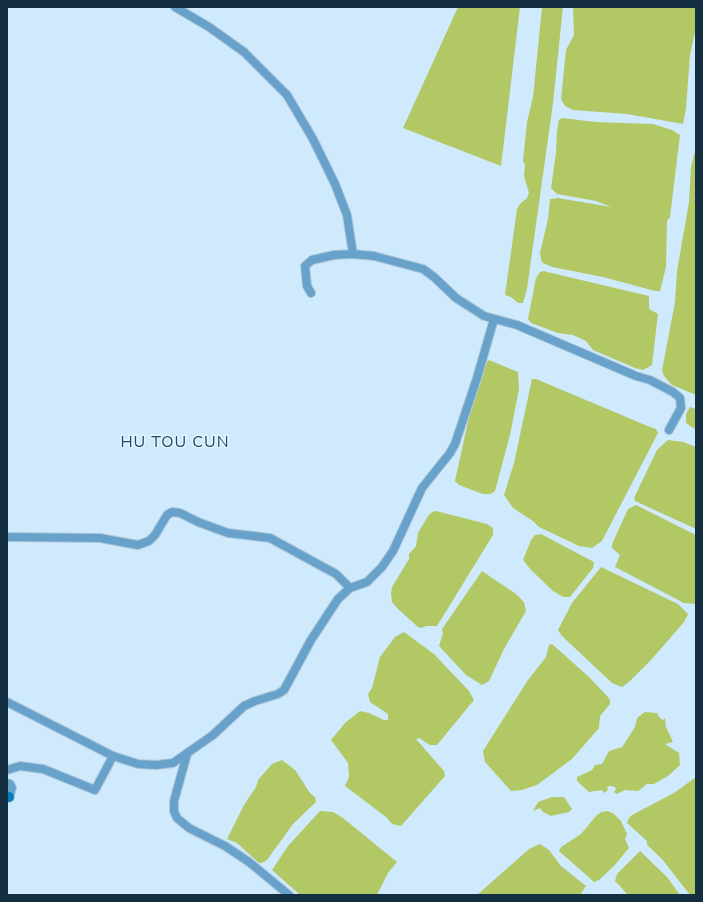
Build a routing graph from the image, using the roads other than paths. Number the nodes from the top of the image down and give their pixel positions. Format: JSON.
{"nodes":[{"id":1,"x":175,"y":7,"type":"edge"},
{"id":2,"x":353,"y":254,"type":"junction"},
{"id":3,"x":311,"y":293,"type":"dead end"},
{"id":4,"x":494,"y":319,"type":"junction"},
{"id":5,"x":669,"y":430,"type":"dead end"},
{"id":6,"x":7,"y":537,"type":"edge"},
{"id":7,"x":350,"y":588,"type":"junction"},
{"id":8,"x":7,"y":702,"type":"edge"},
{"id":9,"x":187,"y":754,"type":"junction"},
{"id":10,"x":113,"y":756,"type":"junction"},
{"id":11,"x":7,"y":770,"type":"edge"},
{"id":12,"x":7,"y":783,"type":"edge"},
{"id":13,"x":8,"y":797,"type":"edge"},
{"id":14,"x":289,"y":895,"type":"edge"}],
"edges":[{"from":1,"to":2,"type":"street"},
{"from":2,"to":3,"type":"street"},
{"from":2,"to":4,"type":"street"},
{"from":4,"to":5,"type":"street"},
{"from":4,"to":7,"type":"street"},
{"from":6,"to":7,"type":"street"},
{"from":7,"to":9,"type":"street"},
{"from":8,"to":10,"type":"street"},
{"from":9,"to":10,"type":"street"},
{"from":9,"to":14,"type":"street"},
{"from":10,"to":11,"type":"street"},
{"from":12,"to":13,"type":"street"}]}
